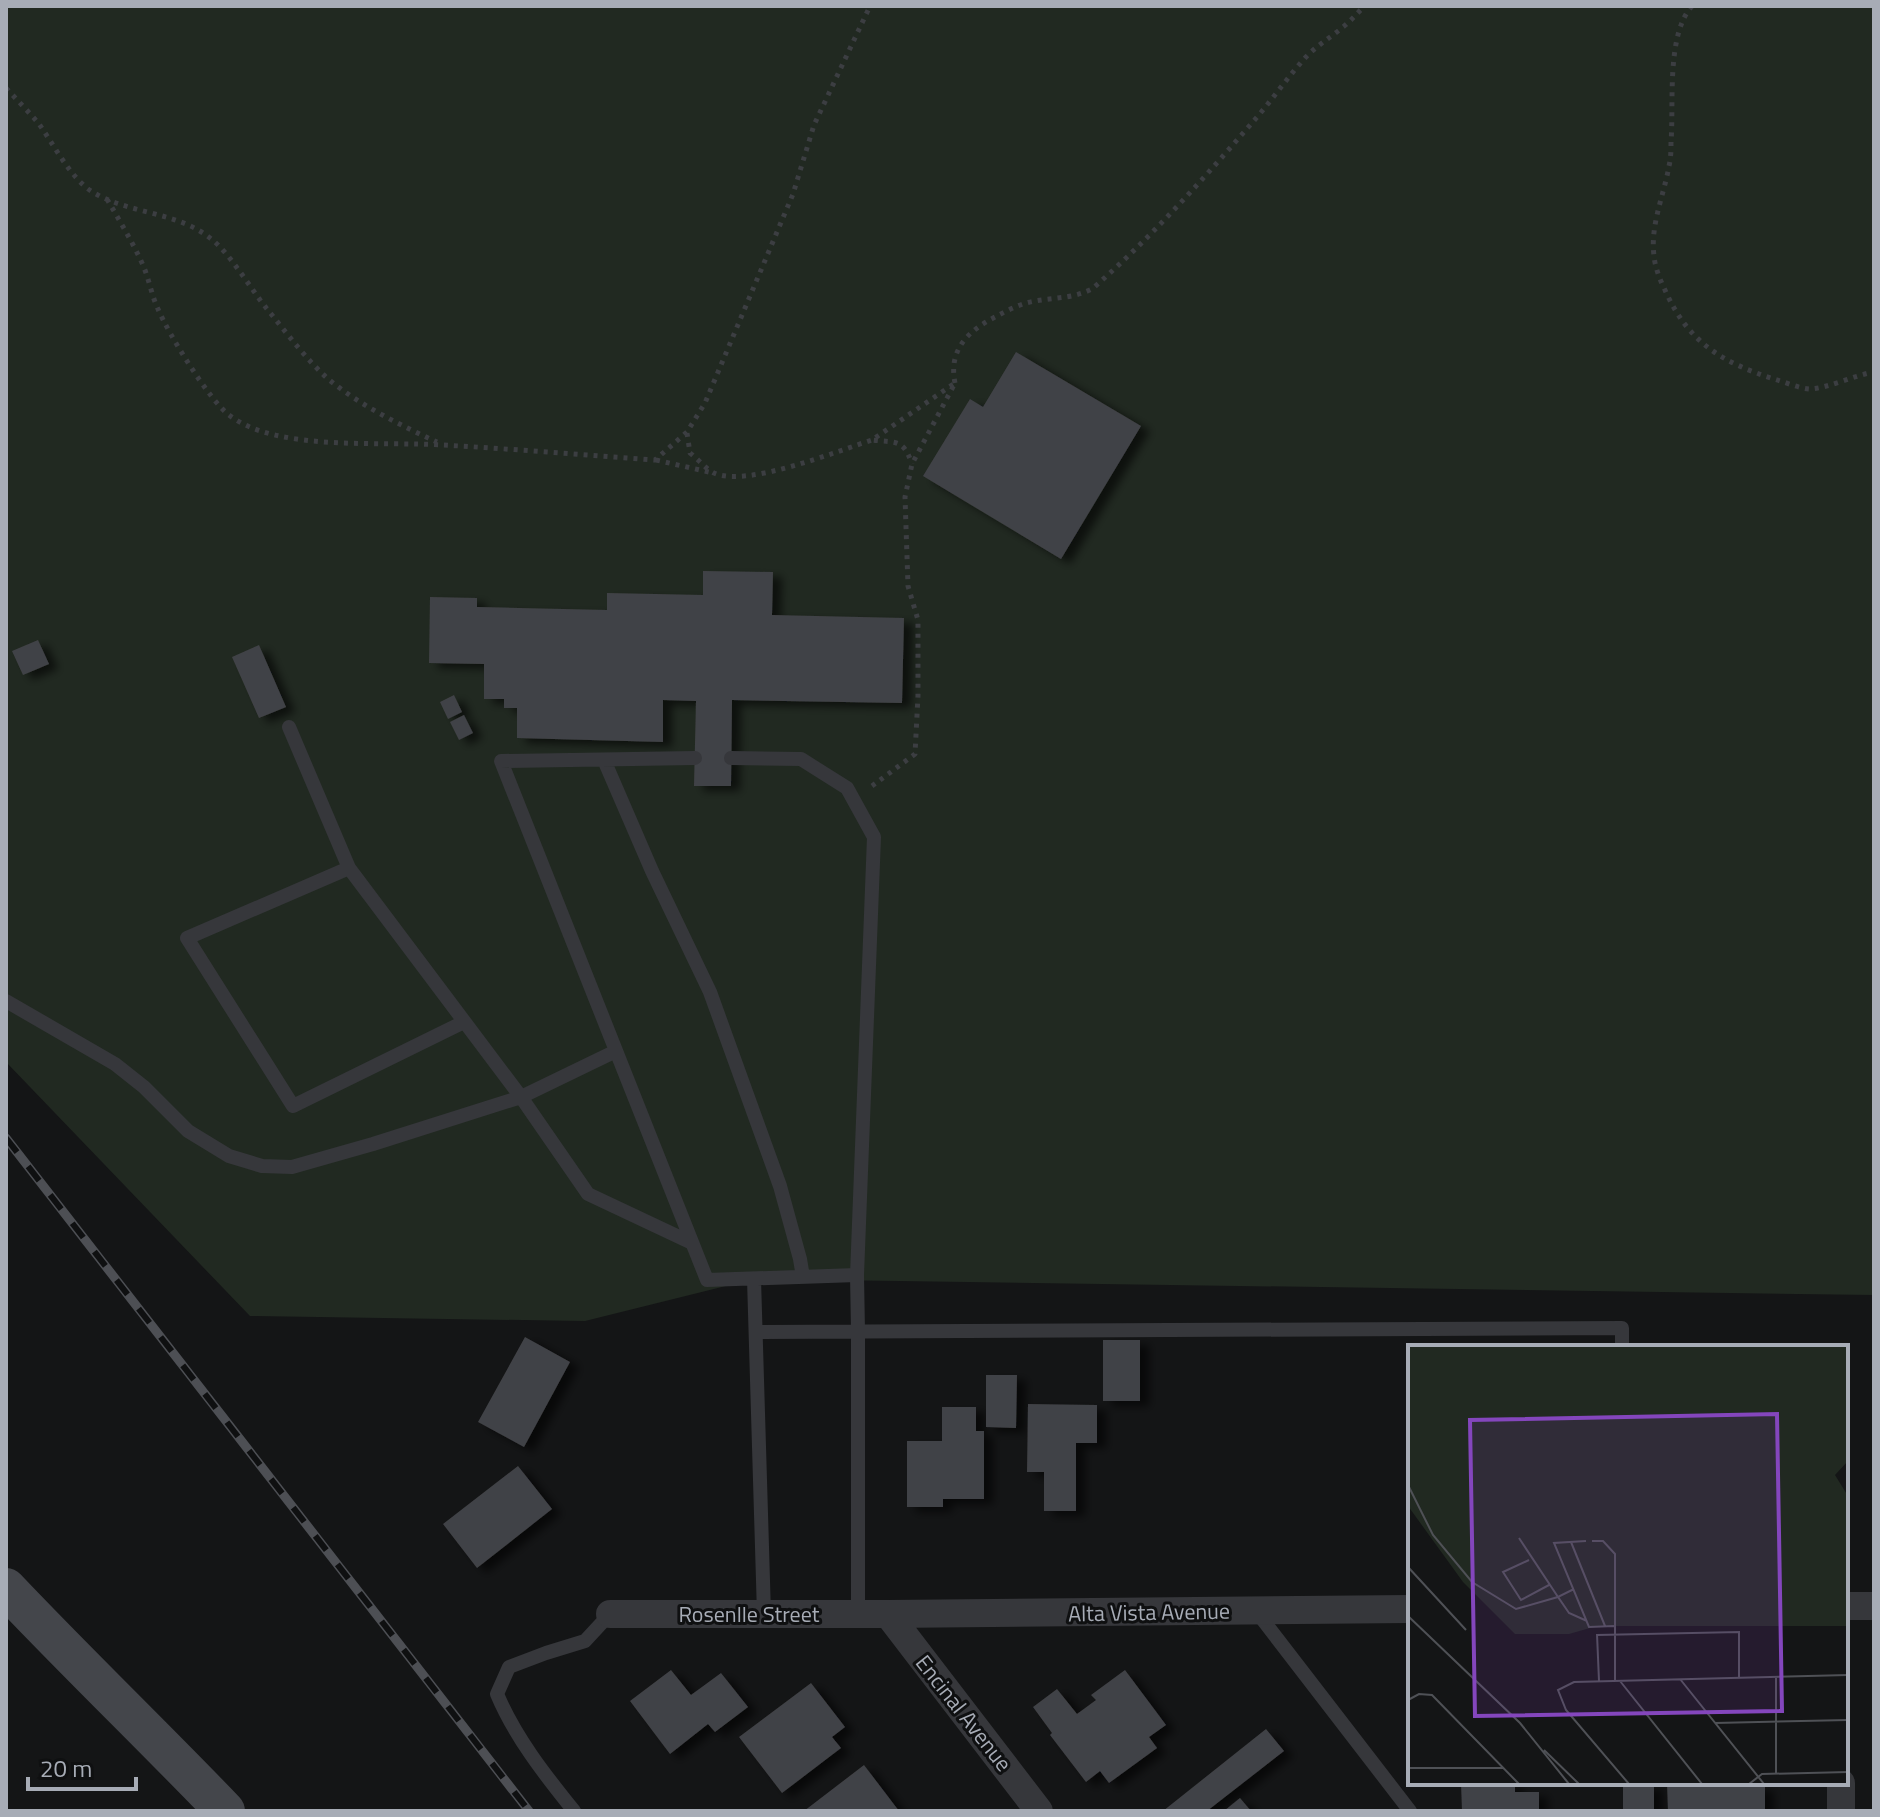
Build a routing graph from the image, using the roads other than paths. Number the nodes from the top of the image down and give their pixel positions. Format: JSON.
{"nodes":[{"id":1,"x":289,"y":727,"type":"dead end"},
{"id":2,"x":695,"y":758,"type":"dead end"},
{"id":3,"x":731,"y":758,"type":"dead end"},
{"id":4,"x":604,"y":760,"type":"junction"},
{"id":5,"x":349,"y":868,"type":"junction"},
{"id":6,"x":6,"y":1001,"type":"edge"},
{"id":7,"x":464,"y":1022,"type":"junction"},
{"id":8,"x":616,"y":1051,"type":"junction"},
{"id":9,"x":521,"y":1097,"type":"junction"},
{"id":10,"x":692,"y":1243,"type":"junction"},
{"id":11,"x":857,"y":1275,"type":"junction"},
{"id":12,"x":803,"y":1277,"type":"junction"},
{"id":13,"x":754,"y":1279,"type":"junction"},
{"id":14,"x":858,"y":1331,"type":"junction"},
{"id":15,"x":756,"y":1332,"type":"junction"},
{"id":16,"x":1622,"y":1345,"type":"edge"},
{"id":17,"x":6,"y":1588,"type":"edge"},
{"id":18,"x":1848,"y":1606,"type":"edge"},
{"id":19,"x":1874,"y":1606,"type":"edge"},
{"id":20,"x":1408,"y":1609,"type":"edge"},
{"id":21,"x":1255,"y":1611,"type":"junction"},
{"id":22,"x":610,"y":1614,"type":"joint"},
{"id":23,"x":764,"y":1614,"type":"junction"},
{"id":24,"x":858,"y":1614,"type":"junction"},
{"id":25,"x":888,"y":1614,"type":"junction"},
{"id":26,"x":1841,"y":1785,"type":"edge"},
{"id":27,"x":225,"y":1811,"type":"edge"},
{"id":28,"x":574,"y":1811,"type":"edge"},
{"id":29,"x":1039,"y":1811,"type":"edge"},
{"id":30,"x":1410,"y":1811,"type":"edge"},
{"id":31,"x":1841,"y":1811,"type":"edge"}],
"edges":[{"from":1,"to":5,"type":"lane"},
{"from":2,"to":4,"type":"lane"},
{"from":3,"to":11,"type":"lane"},
{"from":4,"to":8,"type":"lane"},
{"from":4,"to":12,"type":"lane"},
{"from":5,"to":7,"type":"lane"},
{"from":5,"to":7,"type":"lane"},
{"from":6,"to":9,"type":"lane"},
{"from":7,"to":9,"type":"lane"},
{"from":8,"to":9,"type":"lane"},
{"from":8,"to":10,"type":"lane"},
{"from":9,"to":10,"type":"lane"},
{"from":10,"to":13,"type":"lane"},
{"from":11,"to":12,"type":"lane"},
{"from":11,"to":14,"type":"lane"},
{"from":12,"to":13,"type":"lane"},
{"from":13,"to":15,"type":"lane"},
{"from":14,"to":15,"type":"lane"},
{"from":14,"to":16,"type":"lane"},
{"from":14,"to":24,"type":"lane"},
{"from":15,"to":23,"type":"lane"},
{"from":17,"to":27,"type":"main road"},
{"from":18,"to":19,"type":"street"},
{"from":20,"to":21,"type":"street","name":"Alta Vista Avenue"},
{"from":21,"to":25,"type":"street","name":"Alta Vista Avenue"},
{"from":21,"to":30,"type":"lane"},
{"from":22,"to":23,"type":"street","name":"Rosenlle Street"},
{"from":22,"to":28,"type":"lane"},
{"from":23,"to":24,"type":"street","name":"Rosenlle Street"},
{"from":24,"to":25,"type":"street","name":"Rosenlle Street"},
{"from":25,"to":29,"type":"street","name":"Encinal Avenue"},
{"from":26,"to":31,"type":"street"}]}
